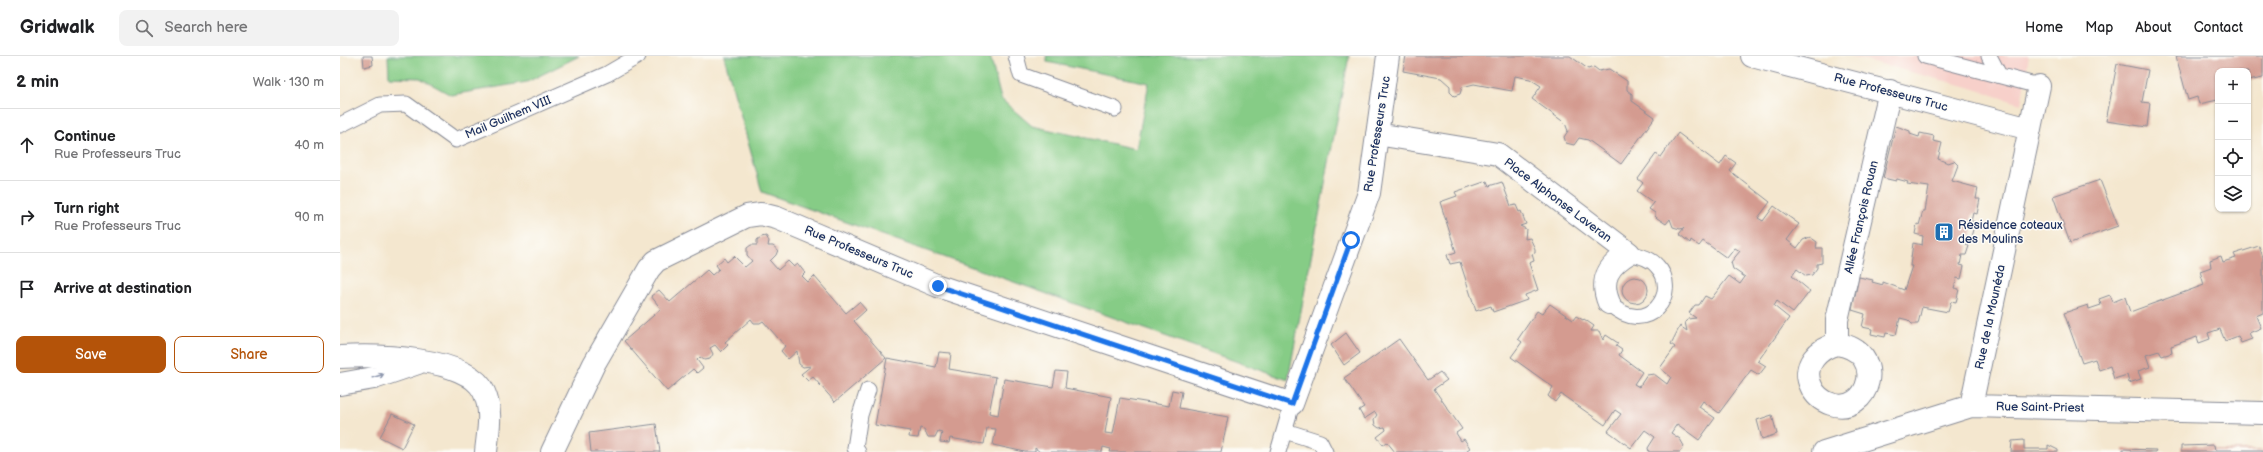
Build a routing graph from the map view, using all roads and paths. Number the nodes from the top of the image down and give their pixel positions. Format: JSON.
{"nodes":[{"id":1,"x":638,"y":56,"type":"edge"},
{"id":2,"x":1016,"y":56,"type":"edge"},
{"id":3,"x":1388,"y":56,"type":"edge"},
{"id":4,"x":1752,"y":56,"type":"edge"},
{"id":5,"x":1925,"y":56,"type":"edge"},
{"id":6,"x":1989,"y":56,"type":"edge"},
{"id":7,"x":1999,"y":75,"type":"junction"},
{"id":8,"x":2039,"y":86,"type":"joint"},
{"id":9,"x":1890,"y":91,"type":"junction"},
{"id":10,"x":1115,"y":109,"type":"dead end"},
{"id":11,"x":340,"y":125,"type":"edge"},
{"id":12,"x":2030,"y":129,"type":"junction"},
{"id":13,"x":1377,"y":134,"type":"junction"},
{"id":14,"x":1629,"y":254,"type":"junction"},
{"id":15,"x":1609,"y":303,"type":"joint"},
{"id":16,"x":1838,"y":344,"type":"dead end"},
{"id":17,"x":340,"y":356,"type":"edge"},
{"id":18,"x":422,"y":362,"type":"junction"},
{"id":19,"x":340,"y":384,"type":"edge"},
{"id":20,"x":868,"y":390,"type":"dead end"},
{"id":21,"x":1292,"y":404,"type":"junction"},
{"id":22,"x":1971,"y":406,"type":"junction"},
{"id":23,"x":2263,"y":413,"type":"edge"},
{"id":24,"x":1285,"y":431,"type":"junction"},
{"id":25,"x":486,"y":452,"type":"edge"},
{"id":26,"x":552,"y":452,"type":"edge"},
{"id":27,"x":858,"y":452,"type":"edge"},
{"id":28,"x":1278,"y":452,"type":"edge"},
{"id":29,"x":1325,"y":452,"type":"edge"},
{"id":30,"x":1824,"y":452,"type":"edge"}],
"edges":[{"from":1,"to":11,"type":"lane","name":"Mail Guilhem VIII"},
{"from":2,"to":10,"type":"lane"},
{"from":3,"to":13,"type":"street","name":"Rue Professeurs Truc"},
{"from":4,"to":9,"type":"street","name":"Rue Professeurs Truc"},
{"from":5,"to":7,"type":"lane"},
{"from":6,"to":7,"type":"lane"},
{"from":7,"to":8,"type":"lane"},
{"from":8,"to":12,"type":"street","name":"Rue de la Mounéda"},
{"from":9,"to":12,"type":"street","name":"Rue Professeurs Truc"},
{"from":9,"to":16,"type":"street","name":"Allée François Rouan"},
{"from":12,"to":22,"type":"street","name":"Rue de la Mounéda"},
{"from":13,"to":14,"type":"street","name":"Place Alphonse Laveran"},
{"from":13,"to":21,"type":"street","name":"Rue Professeurs Truc"},
{"from":14,"to":15,"type":"street"},
{"from":14,"to":15,"type":"lane"},
{"from":17,"to":18,"type":"street"},
{"from":19,"to":18,"type":"street","one_way":true},
{"from":18,"to":25,"type":"street"},
{"from":20,"to":27,"type":"lane"},
{"from":21,"to":24,"type":"lane"},
{"from":21,"to":26,"type":"street","name":"Rue Professeurs Truc"},
{"from":22,"to":23,"type":"street","name":"Rue Saint-Priest"},
{"from":22,"to":30,"type":"street","name":"Rue Saint-Priest"},
{"from":24,"to":28,"type":"lane"},
{"from":24,"to":29,"type":"lane"}]}
